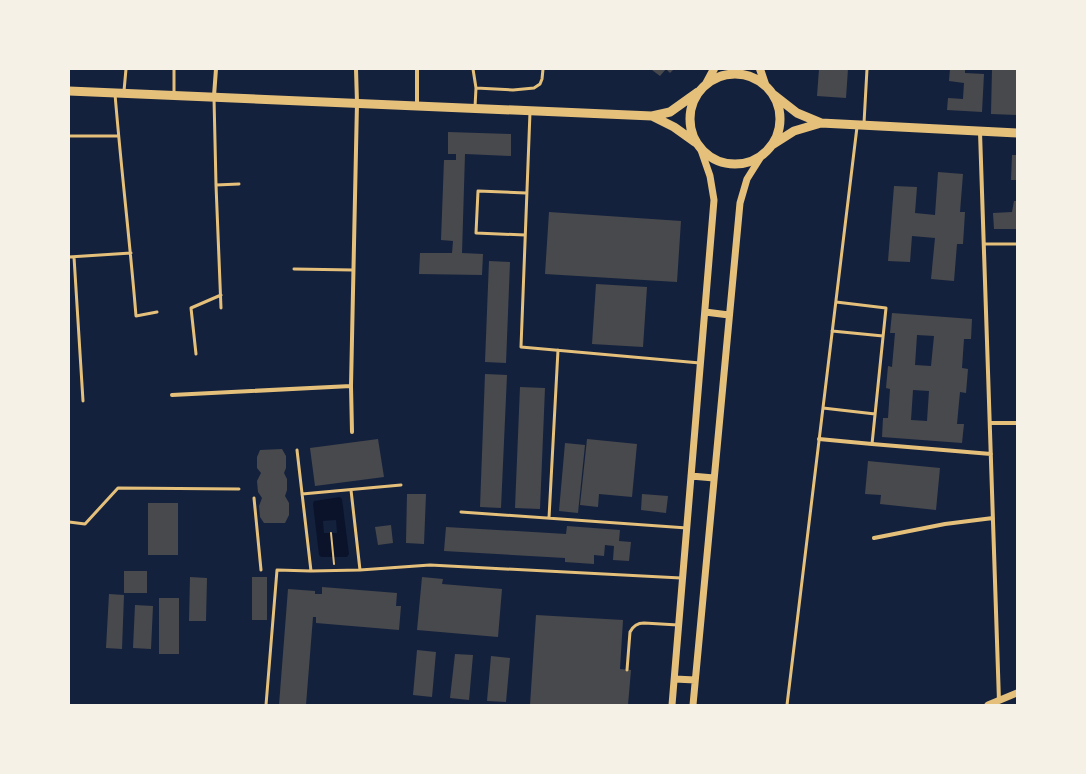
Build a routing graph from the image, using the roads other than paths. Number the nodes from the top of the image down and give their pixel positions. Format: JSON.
{"nodes":[{"id":1,"x":126,"y":69,"type":"edge"},
{"id":2,"x":174,"y":69,"type":"edge"},
{"id":3,"x":216,"y":69,"type":"edge"},
{"id":4,"x":356,"y":69,"type":"edge"},
{"id":5,"x":417,"y":69,"type":"edge"},
{"id":6,"x":473,"y":69,"type":"edge"},
{"id":7,"x":543,"y":69,"type":"edge"},
{"id":8,"x":714,"y":69,"type":"edge"},
{"id":9,"x":760,"y":69,"type":"edge"},
{"id":10,"x":867,"y":69,"type":"edge"},
{"id":11,"x":707,"y":82,"type":"junction"},
{"id":12,"x":765,"y":84,"type":"junction"},
{"id":13,"x":476,"y":88,"type":"junction"},
{"id":14,"x":69,"y":90,"type":"edge"},
{"id":15,"x":698,"y":92,"type":"junction"},
{"id":16,"x":120,"y":93,"type":"junction"},
{"id":17,"x":773,"y":94,"type":"junction"},
{"id":18,"x":174,"y":95,"type":"junction"},
{"id":19,"x":214,"y":97,"type":"junction"},
{"id":20,"x":357,"y":103,"type":"junction"},
{"id":21,"x":417,"y":106,"type":"junction"},
{"id":22,"x":475,"y":108,"type":"junction"},
{"id":23,"x":530,"y":111,"type":"junction"},
{"id":24,"x":652,"y":116,"type":"junction"},
{"id":25,"x":821,"y":123,"type":"junction"},
{"id":26,"x":860,"y":125,"type":"junction"},
{"id":27,"x":980,"y":131,"type":"junction"},
{"id":28,"x":1017,"y":133,"type":"edge"},
{"id":29,"x":69,"y":136,"type":"edge"},
{"id":30,"x":118,"y":136,"type":"junction"},
{"id":31,"x":772,"y":145,"type":"junction"},
{"id":32,"x":698,"y":146,"type":"junction"},
{"id":33,"x":762,"y":155,"type":"junction"},
{"id":34,"x":239,"y":184,"type":"dead end"},
{"id":35,"x":216,"y":185,"type":"junction"},
{"id":36,"x":526,"y":193,"type":"junction"},
{"id":37,"x":524,"y":235,"type":"junction"},
{"id":38,"x":984,"y":244,"type":"junction"},
{"id":39,"x":1017,"y":244,"type":"edge"},
{"id":40,"x":131,"y":253,"type":"junction"},
{"id":41,"x":69,"y":257,"type":"edge"},
{"id":42,"x":74,"y":257,"type":"junction"},
{"id":43,"x":294,"y":269,"type":"dead end"},
{"id":44,"x":353,"y":270,"type":"junction"},
{"id":45,"x":221,"y":295,"type":"junction"},
{"id":46,"x":836,"y":302,"type":"junction"},
{"id":47,"x":221,"y":308,"type":"dead end"},
{"id":48,"x":157,"y":312,"type":"dead end"},
{"id":49,"x":705,"y":312,"type":"junction"},
{"id":50,"x":729,"y":315,"type":"junction"},
{"id":51,"x":832,"y":331,"type":"junction"},
{"id":52,"x":883,"y":336,"type":"junction"},
{"id":53,"x":558,"y":350,"type":"junction"},
{"id":54,"x":196,"y":354,"type":"dead end"},
{"id":55,"x":700,"y":363,"type":"junction"},
{"id":56,"x":351,"y":386,"type":"junction"},
{"id":57,"x":172,"y":395,"type":"dead end"},
{"id":58,"x":83,"y":401,"type":"dead end"},
{"id":59,"x":823,"y":408,"type":"junction"},
{"id":60,"x":875,"y":414,"type":"junction"},
{"id":61,"x":990,"y":423,"type":"junction"},
{"id":62,"x":1017,"y":423,"type":"edge"},
{"id":63,"x":352,"y":432,"type":"dead end"},
{"id":64,"x":819,"y":439,"type":"junction"},
{"id":65,"x":872,"y":444,"type":"junction"},
{"id":66,"x":298,"y":450,"type":"dead end"},
{"id":67,"x":991,"y":454,"type":"junction"},
{"id":68,"x":691,"y":476,"type":"junction"},
{"id":69,"x":714,"y":478,"type":"junction"},
{"id":70,"x":401,"y":485,"type":"dead end"},
{"id":71,"x":239,"y":489,"type":"dead end"},
{"id":72,"x":351,"y":490,"type":"junction"},
{"id":73,"x":302,"y":494,"type":"junction"},
{"id":74,"x":254,"y":498,"type":"dead end"},
{"id":75,"x":461,"y":512,"type":"dead end"},
{"id":76,"x":550,"y":518,"type":"junction"},
{"id":77,"x":993,"y":518,"type":"junction"},
{"id":78,"x":69,"y":522,"type":"edge"},
{"id":79,"x":687,"y":528,"type":"junction"},
{"id":80,"x":874,"y":538,"type":"dead end"},
{"id":81,"x":261,"y":570,"type":"dead end"},
{"id":82,"x":360,"y":570,"type":"junction"},
{"id":83,"x":311,"y":571,"type":"junction"},
{"id":84,"x":683,"y":578,"type":"junction"},
{"id":85,"x":679,"y":626,"type":"junction"},
{"id":86,"x":627,"y":670,"type":"dead end"},
{"id":87,"x":674,"y":679,"type":"junction"},
{"id":88,"x":695,"y":680,"type":"junction"},
{"id":89,"x":1017,"y":693,"type":"edge"},
{"id":90,"x":999,"y":700,"type":"junction"},
{"id":91,"x":266,"y":705,"type":"edge"},
{"id":92,"x":672,"y":705,"type":"edge"},
{"id":93,"x":693,"y":705,"type":"edge"},
{"id":94,"x":787,"y":705,"type":"edge"},
{"id":95,"x":988,"y":705,"type":"edge"}],
"edges":[{"from":1,"to":16,"type":"lane"},
{"from":2,"to":18,"type":"lane"},
{"from":3,"to":19,"type":"street"},
{"from":4,"to":20,"type":"street"},
{"from":5,"to":21,"type":"street"},
{"from":6,"to":13,"type":"lane"},
{"from":7,"to":13,"type":"lane"},
{"from":8,"to":11,"type":"main road"},
{"from":9,"to":12,"type":"main road"},
{"from":10,"to":26,"type":"lane"},
{"from":11,"to":12,"type":"main road"},
{"from":11,"to":15,"type":"main road"},
{"from":12,"to":17,"type":"main road"},
{"from":13,"to":22,"type":"lane"},
{"from":14,"to":16,"type":"main road"},
{"from":15,"to":24,"type":"main road"},
{"from":15,"to":32,"type":"main road"},
{"from":16,"to":18,"type":"main road"},
{"from":16,"to":30,"type":"lane"},
{"from":17,"to":25,"type":"main road"},
{"from":17,"to":31,"type":"main road"},
{"from":18,"to":19,"type":"main road"},
{"from":19,"to":20,"type":"main road"},
{"from":19,"to":35,"type":"lane"},
{"from":20,"to":21,"type":"main road"},
{"from":20,"to":44,"type":"street"},
{"from":21,"to":22,"type":"main road"},
{"from":22,"to":23,"type":"main road"},
{"from":23,"to":24,"type":"main road"},
{"from":23,"to":36,"type":"lane"},
{"from":24,"to":32,"type":"main road"},
{"from":25,"to":26,"type":"main road"},
{"from":25,"to":31,"type":"main road"},
{"from":26,"to":27,"type":"main road"},
{"from":26,"to":46,"type":"lane"},
{"from":27,"to":28,"type":"main road"},
{"from":27,"to":38,"type":"street"},
{"from":29,"to":30,"type":"lane"},
{"from":30,"to":40,"type":"lane"},
{"from":31,"to":33,"type":"main road"},
{"from":32,"to":33,"type":"main road"},
{"from":32,"to":49,"type":"street"},
{"from":33,"to":50,"type":"street"},
{"from":34,"to":35,"type":"lane"},
{"from":35,"to":45,"type":"lane"},
{"from":36,"to":37,"type":"lane"},
{"from":36,"to":37,"type":"lane"},
{"from":37,"to":53,"type":"lane"},
{"from":38,"to":39,"type":"lane"},
{"from":38,"to":61,"type":"street"},
{"from":40,"to":42,"type":"lane"},
{"from":40,"to":48,"type":"lane"},
{"from":41,"to":42,"type":"lane"},
{"from":42,"to":58,"type":"lane"},
{"from":43,"to":44,"type":"lane"},
{"from":44,"to":56,"type":"street"},
{"from":45,"to":47,"type":"lane"},
{"from":45,"to":54,"type":"lane"},
{"from":46,"to":51,"type":"lane"},
{"from":46,"to":52,"type":"lane"},
{"from":49,"to":50,"type":"street"},
{"from":49,"to":55,"type":"street"},
{"from":50,"to":69,"type":"street"},
{"from":51,"to":52,"type":"lane"},
{"from":51,"to":59,"type":"lane"},
{"from":52,"to":60,"type":"lane"},
{"from":53,"to":55,"type":"lane"},
{"from":53,"to":76,"type":"lane"},
{"from":55,"to":68,"type":"street"},
{"from":56,"to":57,"type":"street"},
{"from":56,"to":63,"type":"street"},
{"from":59,"to":60,"type":"lane"},
{"from":59,"to":64,"type":"lane"},
{"from":60,"to":65,"type":"lane"},
{"from":61,"to":62,"type":"street"},
{"from":61,"to":67,"type":"street"},
{"from":64,"to":65,"type":"street"},
{"from":64,"to":94,"type":"lane"},
{"from":65,"to":67,"type":"street"},
{"from":66,"to":73,"type":"lane"},
{"from":67,"to":77,"type":"street"},
{"from":68,"to":69,"type":"street"},
{"from":68,"to":79,"type":"street"},
{"from":69,"to":88,"type":"street"},
{"from":70,"to":72,"type":"lane"},
{"from":71,"to":78,"type":"lane"},
{"from":72,"to":73,"type":"lane"},
{"from":72,"to":82,"type":"lane"},
{"from":73,"to":83,"type":"lane"},
{"from":74,"to":81,"type":"lane"},
{"from":75,"to":76,"type":"lane"},
{"from":76,"to":79,"type":"lane"},
{"from":77,"to":80,"type":"street"},
{"from":77,"to":90,"type":"street"},
{"from":79,"to":84,"type":"street"},
{"from":82,"to":83,"type":"lane"},
{"from":82,"to":84,"type":"lane"},
{"from":83,"to":91,"type":"lane"},
{"from":84,"to":85,"type":"street"},
{"from":85,"to":86,"type":"lane"},
{"from":85,"to":87,"type":"street"},
{"from":87,"to":88,"type":"street"},
{"from":87,"to":92,"type":"street"},
{"from":88,"to":93,"type":"street"},
{"from":89,"to":90,"type":"street"},
{"from":90,"to":95,"type":"street"}]}
